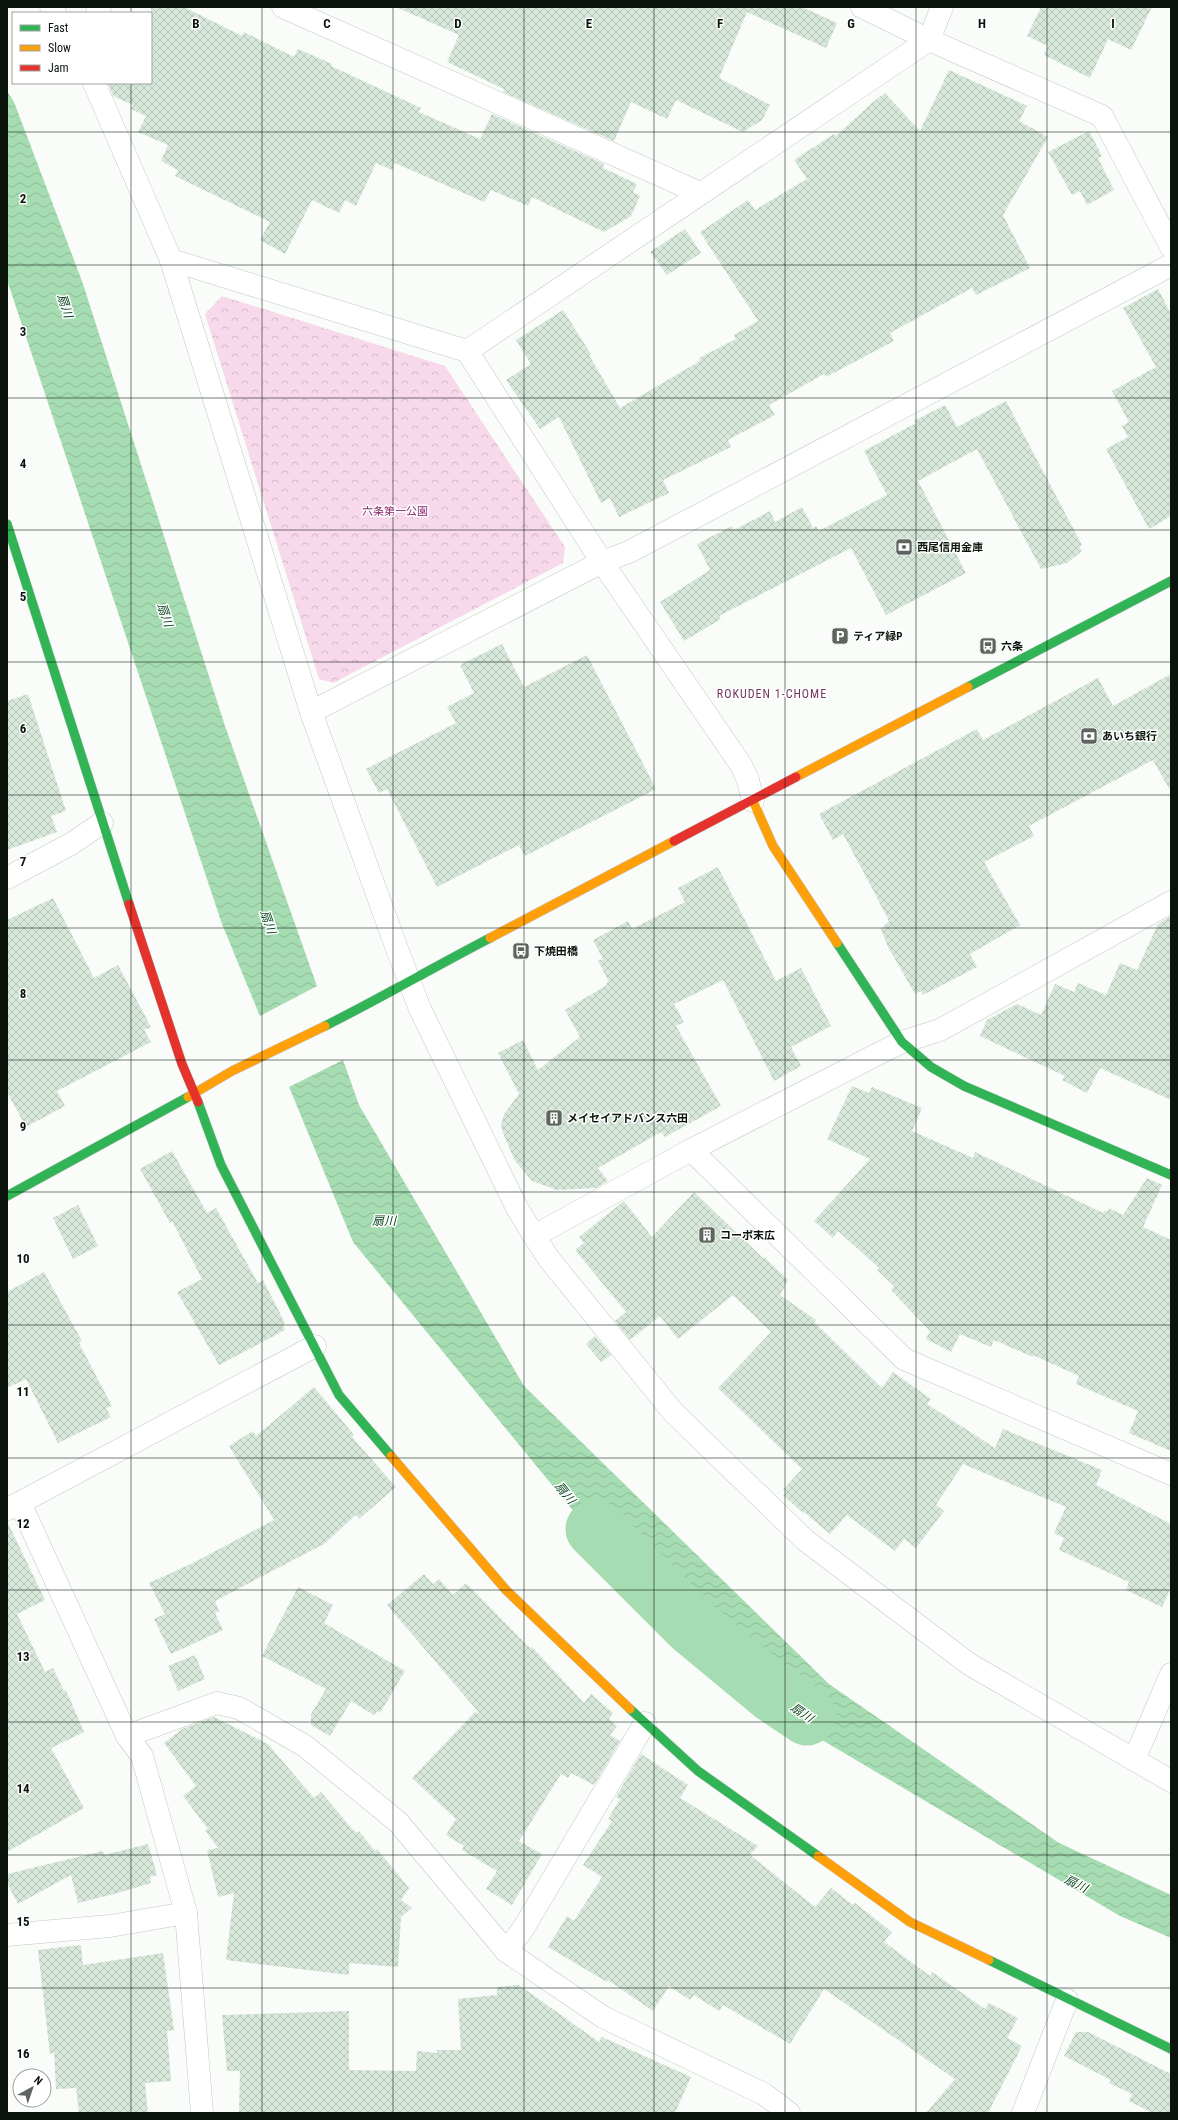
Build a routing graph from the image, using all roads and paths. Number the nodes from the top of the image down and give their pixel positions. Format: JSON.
{"nodes":[{"id":1,"x":283,"y":7,"type":"edge"},
{"id":2,"x":862,"y":7,"type":"edge"},
{"id":3,"x":942,"y":7,"type":"edge"},
{"id":4,"x":929,"y":40,"type":"junction"},
{"id":5,"x":94,"y":84,"type":"edge"},
{"id":6,"x":700,"y":193,"type":"junction"},
{"id":7,"x":1171,"y":248,"type":"edge"},
{"id":8,"x":171,"y":260,"type":"junction"},
{"id":9,"x":1171,"y":265,"type":"edge"},
{"id":10,"x":467,"y":351,"type":"junction"},
{"id":11,"x":7,"y":524,"type":"edge"},
{"id":12,"x":602,"y":562,"type":"junction"},
{"id":13,"x":1171,"y":581,"type":"edge"},
{"id":14,"x":311,"y":712,"type":"junction"},
{"id":15,"x":753,"y":801,"type":"junction"},
{"id":16,"x":102,"y":823,"type":"junction"},
{"id":17,"x":7,"y":878,"type":"edge"},
{"id":18,"x":1171,"y":902,"type":"edge"},
{"id":19,"x":410,"y":980,"type":"junction"},
{"id":20,"x":902,"y":1042,"type":"junction"},
{"id":21,"x":195,"y":1093,"type":"junction"},
{"id":22,"x":691,"y":1150,"type":"junction"},
{"id":23,"x":1171,"y":1175,"type":"edge"},
{"id":24,"x":7,"y":1196,"type":"edge"},
{"id":25,"x":534,"y":1236,"type":"junction"},
{"id":26,"x":315,"y":1346,"type":"junction"},
{"id":27,"x":1171,"y":1474,"type":"edge"},
{"id":28,"x":14,"y":1506,"type":"edge"},
{"id":29,"x":1171,"y":1674,"type":"edge"},
{"id":30,"x":645,"y":1723,"type":"junction"},
{"id":31,"x":127,"y":1736,"type":"junction"},
{"id":32,"x":1134,"y":1760,"type":"junction"},
{"id":33,"x":1171,"y":1781,"type":"edge"},
{"id":34,"x":186,"y":1913,"type":"junction"},
{"id":35,"x":7,"y":1935,"type":"edge"},
{"id":36,"x":506,"y":1950,"type":"junction"},
{"id":37,"x":1067,"y":2000,"type":"junction"},
{"id":38,"x":1171,"y":2049,"type":"edge"},
{"id":39,"x":764,"y":2103,"type":"edge"},
{"id":40,"x":202,"y":2113,"type":"edge"},
{"id":41,"x":790,"y":2113,"type":"edge"},
{"id":42,"x":1023,"y":2113,"type":"edge"}],
"edges":[{"from":1,"to":6,"type":"street"},
{"from":2,"to":4,"type":"street"},
{"from":3,"to":4,"type":"street"},
{"from":4,"to":6,"type":"street"},
{"from":4,"to":7,"type":"street"},
{"from":5,"to":8,"type":"street"},
{"from":6,"to":10,"type":"street"},
{"from":8,"to":10,"type":"street"},
{"from":8,"to":14,"type":"street"},
{"from":9,"to":12,"type":"street"},
{"from":10,"to":12,"type":"street"},
{"from":11,"to":16,"type":"street"},
{"from":12,"to":14,"type":"street"},
{"from":12,"to":15,"type":"street"},
{"from":13,"to":15,"type":"street"},
{"from":14,"to":19,"type":"street"},
{"from":15,"to":19,"type":"street"},
{"from":15,"to":20,"type":"street"},
{"from":16,"to":17,"type":"street"},
{"from":16,"to":21,"type":"street"},
{"from":18,"to":20,"type":"street"},
{"from":19,"to":21,"type":"street"},
{"from":19,"to":25,"type":"street"},
{"from":20,"to":22,"type":"street"},
{"from":20,"to":23,"type":"street"},
{"from":21,"to":24,"type":"street"},
{"from":21,"to":26,"type":"street"},
{"from":22,"to":25,"type":"street"},
{"from":22,"to":27,"type":"street"},
{"from":25,"to":32,"type":"street"},
{"from":26,"to":28,"type":"street"},
{"from":26,"to":30,"type":"street"},
{"from":28,"to":31,"type":"street"},
{"from":29,"to":32,"type":"street"},
{"from":30,"to":36,"type":"street"},
{"from":30,"to":37,"type":"street"},
{"from":31,"to":34,"type":"street"},
{"from":31,"to":36,"type":"street"},
{"from":32,"to":33,"type":"street"},
{"from":34,"to":35,"type":"street"},
{"from":34,"to":40,"type":"street"},
{"from":36,"to":39,"type":"street"},
{"from":37,"to":38,"type":"street"},
{"from":37,"to":42,"type":"street"},
{"from":39,"to":41,"type":"street"}]}
